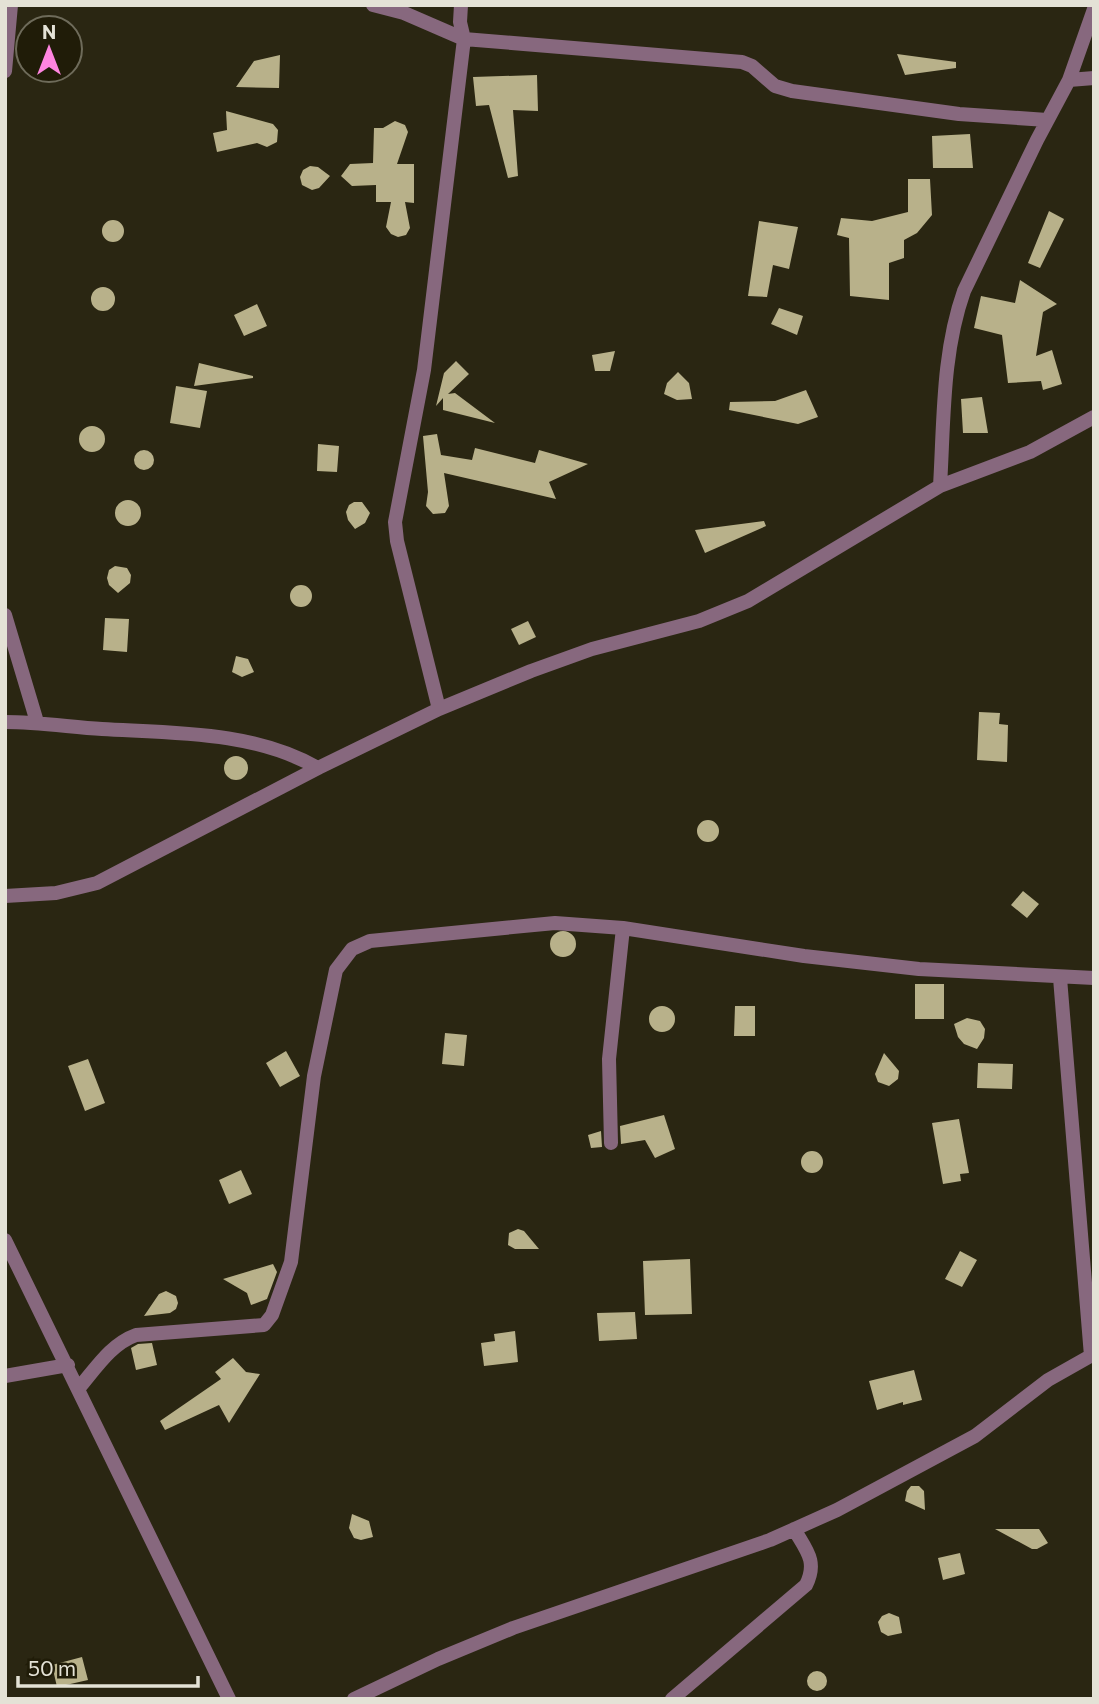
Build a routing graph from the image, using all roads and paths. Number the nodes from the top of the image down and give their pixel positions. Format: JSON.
{"nodes":[{"id":1,"x":10,"y":5,"type":"edge"},
{"id":2,"x":373,"y":5,"type":"edge"},
{"id":3,"x":461,"y":5,"type":"edge"},
{"id":4,"x":1094,"y":9,"type":"edge"},
{"id":5,"x":464,"y":39,"type":"junction"},
{"id":6,"x":5,"y":71,"type":"edge"},
{"id":7,"x":1094,"y":78,"type":"edge"},
{"id":8,"x":1069,"y":80,"type":"junction"},
{"id":9,"x":1047,"y":120,"type":"junction"},
{"id":10,"x":1094,"y":417,"type":"edge"},
{"id":11,"x":940,"y":486,"type":"junction"},
{"id":12,"x":5,"y":615,"type":"edge"},
{"id":13,"x":439,"y":709,"type":"junction"},
{"id":14,"x":5,"y":722,"type":"edge"},
{"id":15,"x":37,"y":722,"type":"junction"},
{"id":16,"x":318,"y":768,"type":"junction"},
{"id":17,"x":5,"y":895,"type":"edge"},
{"id":18,"x":623,"y":928,"type":"junction"},
{"id":19,"x":1060,"y":978,"type":"junction"},
{"id":20,"x":1094,"y":978,"type":"edge"},
{"id":21,"x":611,"y":1143,"type":"dead end"},
{"id":22,"x":5,"y":1240,"type":"edge"},
{"id":23,"x":1092,"y":1355,"type":"edge"},
{"id":24,"x":68,"y":1365,"type":"junction"},
{"id":25,"x":5,"y":1376,"type":"edge"},
{"id":26,"x":79,"y":1388,"type":"junction"},
{"id":27,"x":794,"y":1529,"type":"junction"},
{"id":28,"x":229,"y":1699,"type":"edge"},
{"id":29,"x":354,"y":1699,"type":"edge"},
{"id":30,"x":672,"y":1699,"type":"edge"}],
"edges":[{"from":1,"to":6,"type":"street"},
{"from":2,"to":5,"type":"street"},
{"from":3,"to":5,"type":"street"},
{"from":4,"to":8,"type":"street"},
{"from":5,"to":9,"type":"street"},
{"from":5,"to":13,"type":"street"},
{"from":7,"to":8,"type":"street"},
{"from":8,"to":9,"type":"street"},
{"from":9,"to":11,"type":"street"},
{"from":10,"to":11,"type":"street"},
{"from":11,"to":13,"type":"street"},
{"from":12,"to":15,"type":"street"},
{"from":13,"to":16,"type":"street"},
{"from":14,"to":15,"type":"street"},
{"from":15,"to":16,"type":"street"},
{"from":16,"to":17,"type":"street"},
{"from":18,"to":19,"type":"street"},
{"from":18,"to":21,"type":"street"},
{"from":18,"to":26,"type":"street"},
{"from":19,"to":20,"type":"street"},
{"from":19,"to":23,"type":"street"},
{"from":22,"to":24,"type":"street"},
{"from":23,"to":27,"type":"street"},
{"from":24,"to":25,"type":"street"},
{"from":24,"to":26,"type":"street"},
{"from":26,"to":28,"type":"street"},
{"from":27,"to":29,"type":"street"},
{"from":27,"to":30,"type":"street"}]}
